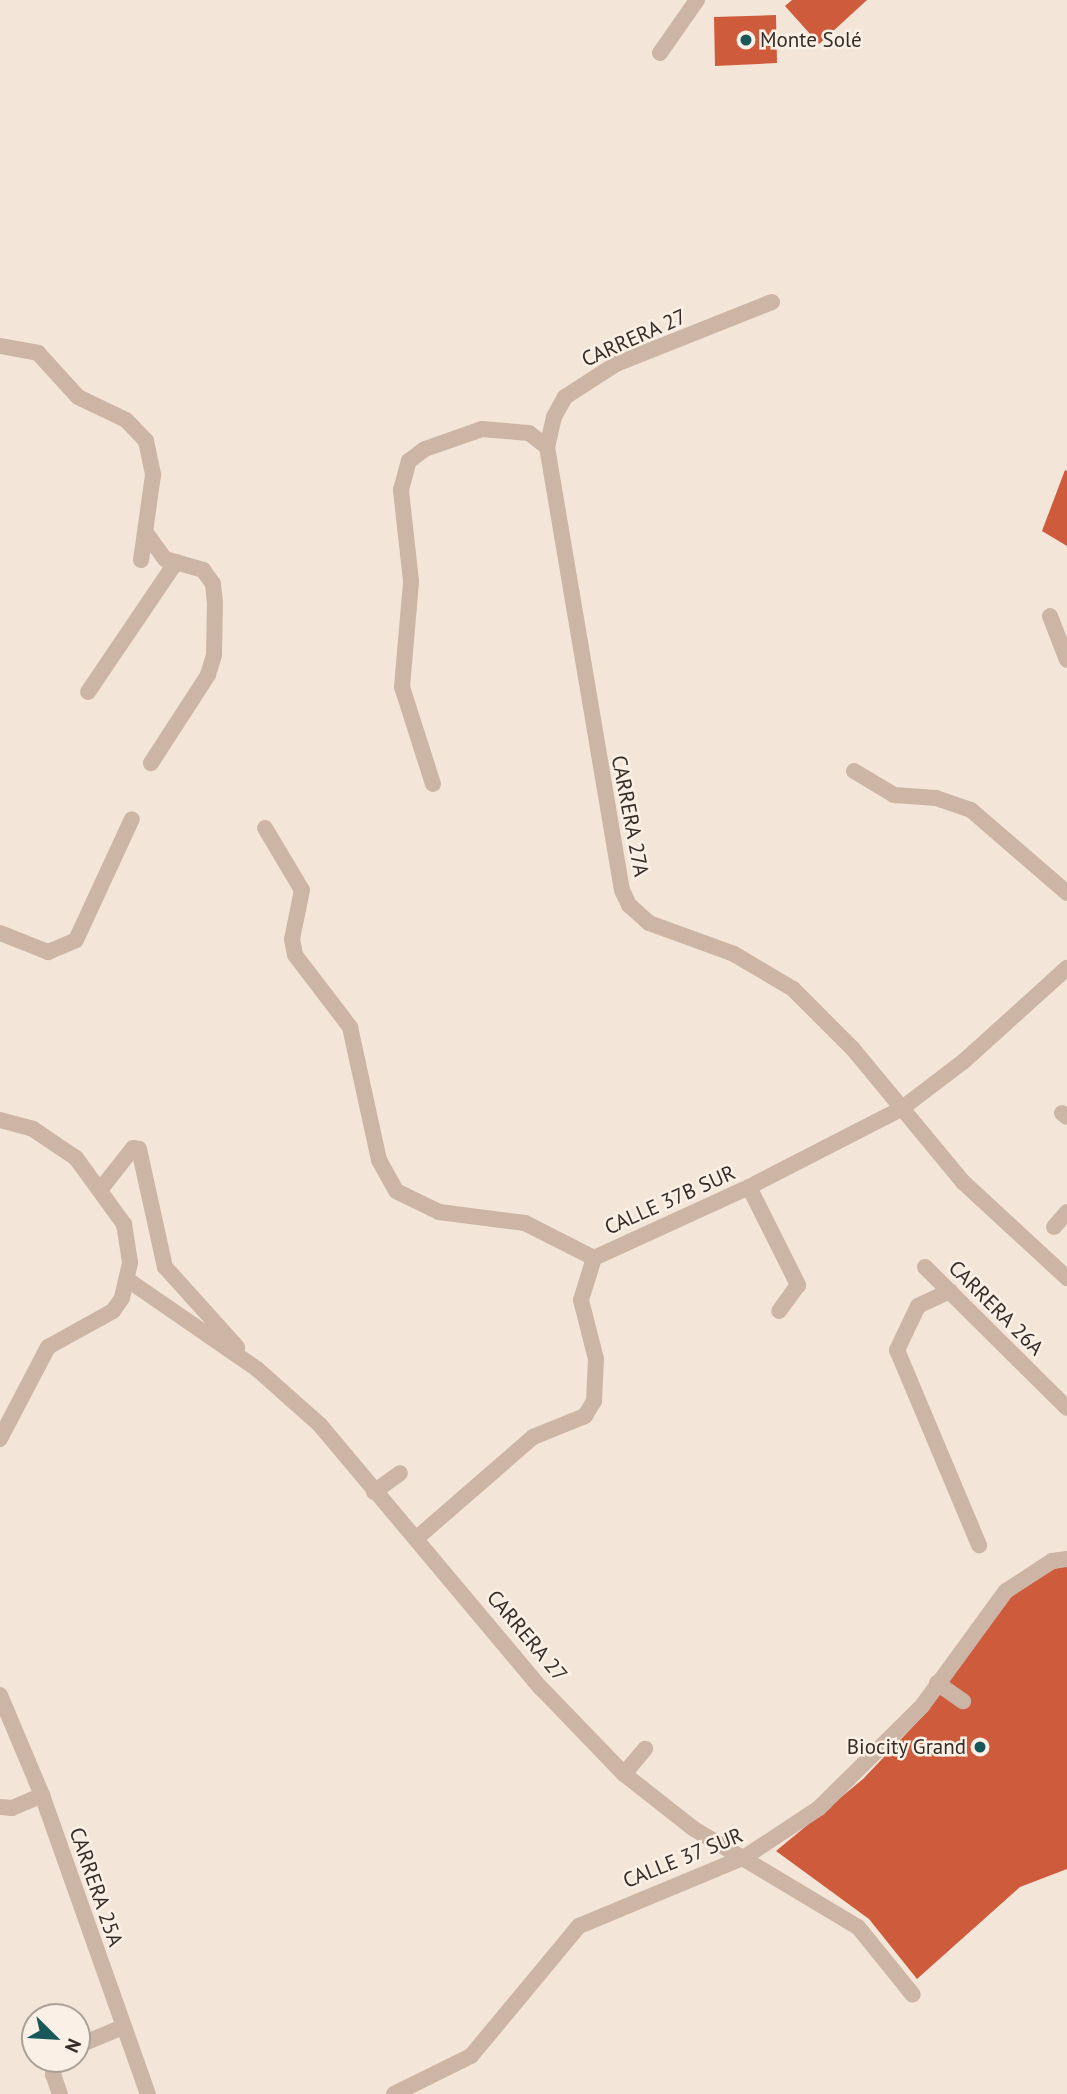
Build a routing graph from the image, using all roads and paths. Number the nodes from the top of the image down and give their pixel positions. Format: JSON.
{"nodes":[{"id":1,"x":697,"y":0,"type":"edge"},
{"id":2,"x":660,"y":53,"type":"dead end"},
{"id":3,"x":772,"y":302,"type":"dead end"},
{"id":4,"x":0,"y":346,"type":"edge"},
{"id":5,"x":547,"y":447,"type":"junction"},
{"id":6,"x":146,"y":533,"type":"junction"},
{"id":7,"x":141,"y":560,"type":"dead end"},
{"id":8,"x":176,"y":562,"type":"junction"},
{"id":9,"x":1050,"y":615,"type":"dead end"},
{"id":10,"x":1067,"y":660,"type":"edge"},
{"id":11,"x":88,"y":692,"type":"dead end"},
{"id":12,"x":151,"y":763,"type":"dead end"},
{"id":13,"x":854,"y":771,"type":"dead end"},
{"id":14,"x":433,"y":785,"type":"dead end"},
{"id":15,"x":132,"y":819,"type":"dead end"},
{"id":16,"x":265,"y":828,"type":"dead end"},
{"id":17,"x":1067,"y":892,"type":"edge"},
{"id":18,"x":0,"y":933,"type":"edge"},
{"id":19,"x":1067,"y":968,"type":"edge"},
{"id":20,"x":901,"y":1109,"type":"junction"},
{"id":21,"x":0,"y":1120,"type":"edge"},
{"id":22,"x":749,"y":1187,"type":"junction"},
{"id":23,"x":100,"y":1190,"type":"junction"},
{"id":24,"x":1067,"y":1212,"type":"edge"},
{"id":25,"x":1054,"y":1227,"type":"dead end"},
{"id":26,"x":594,"y":1258,"type":"junction"},
{"id":27,"x":925,"y":1267,"type":"dead end"},
{"id":28,"x":1067,"y":1278,"type":"edge"},
{"id":29,"x":128,"y":1280,"type":"junction"},
{"id":30,"x":950,"y":1291,"type":"junction"},
{"id":31,"x":779,"y":1311,"type":"dead end"},
{"id":32,"x":257,"y":1369,"type":"junction"},
{"id":33,"x":1067,"y":1408,"type":"edge"},
{"id":34,"x":0,"y":1439,"type":"edge"},
{"id":35,"x":400,"y":1473,"type":"dead end"},
{"id":36,"x":374,"y":1492,"type":"junction"},
{"id":37,"x":418,"y":1537,"type":"junction"},
{"id":38,"x":979,"y":1545,"type":"dead end"},
{"id":39,"x":1067,"y":1559,"type":"edge"},
{"id":40,"x":937,"y":1683,"type":"junction"},
{"id":41,"x":0,"y":1695,"type":"edge"},
{"id":42,"x":963,"y":1701,"type":"dead end"},
{"id":43,"x":645,"y":1749,"type":"dead end"},
{"id":44,"x":624,"y":1774,"type":"junction"},
{"id":45,"x":43,"y":1795,"type":"junction"},
{"id":46,"x":0,"y":1807,"type":"edge"},
{"id":47,"x":745,"y":1857,"type":"junction"},
{"id":48,"x":913,"y":1995,"type":"dead end"},
{"id":49,"x":123,"y":2027,"type":"junction"},
{"id":50,"x":91,"y":2040,"type":"edge"},
{"id":51,"x":53,"y":2073,"type":"edge"},
{"id":52,"x":60,"y":2094,"type":"edge"},
{"id":53,"x":148,"y":2094,"type":"edge"},
{"id":54,"x":394,"y":2094,"type":"edge"}],
"edges":[{"from":1,"to":2,"type":"street"},
{"from":3,"to":5,"type":"street","name":"CARRERA 27"},
{"from":4,"to":6,"type":"street"},
{"from":5,"to":14,"type":"street"},
{"from":5,"to":20,"type":"street","name":"CARRERA 27A"},
{"from":6,"to":7,"type":"street"},
{"from":6,"to":8,"type":"street"},
{"from":8,"to":11,"type":"street"},
{"from":8,"to":12,"type":"street"},
{"from":9,"to":10,"type":"street"},
{"from":13,"to":17,"type":"street"},
{"from":15,"to":18,"type":"street"},
{"from":16,"to":26,"type":"street"},
{"from":19,"to":20,"type":"street","name":"CALLE 37B SUR"},
{"from":20,"to":22,"type":"street","name":"CALLE 37B SUR"},
{"from":20,"to":28,"type":"street","name":"CARRERA 27A"},
{"from":21,"to":23,"type":"street"},
{"from":22,"to":26,"type":"street","name":"CALLE 37B SUR"},
{"from":22,"to":31,"type":"street"},
{"from":23,"to":29,"type":"street"},
{"from":23,"to":32,"type":"street"},
{"from":24,"to":25,"type":"street"},
{"from":26,"to":37,"type":"street","name":"CALLE 37B SUR"},
{"from":27,"to":30,"type":"street","name":"CARRERA 26A"},
{"from":29,"to":32,"type":"street","name":"CARRERA 27"},
{"from":29,"to":34,"type":"street"},
{"from":30,"to":33,"type":"street","name":"CARRERA 26A"},
{"from":30,"to":38,"type":"street"},
{"from":32,"to":36,"type":"street","name":"CARRERA 27"},
{"from":35,"to":36,"type":"street"},
{"from":36,"to":37,"type":"street","name":"CARRERA 27"},
{"from":37,"to":44,"type":"street","name":"CARRERA 27"},
{"from":39,"to":40,"type":"street","name":"CALLE 37 SUR"},
{"from":40,"to":42,"type":"street"},
{"from":40,"to":47,"type":"street","name":"CALLE 37 SUR"},
{"from":41,"to":45,"type":"street","name":"CARRERA 25A"},
{"from":43,"to":44,"type":"street"},
{"from":44,"to":47,"type":"street","name":"CARRERA 27"},
{"from":45,"to":46,"type":"street"},
{"from":45,"to":49,"type":"street","name":"CARRERA 25A"},
{"from":47,"to":48,"type":"street","name":"CARRERA 27"},
{"from":47,"to":54,"type":"street","name":"CALLE 37 SUR"},
{"from":49,"to":50,"type":"street"},
{"from":49,"to":53,"type":"street","name":"CARRERA 25A"},
{"from":51,"to":52,"type":"street"}]}
